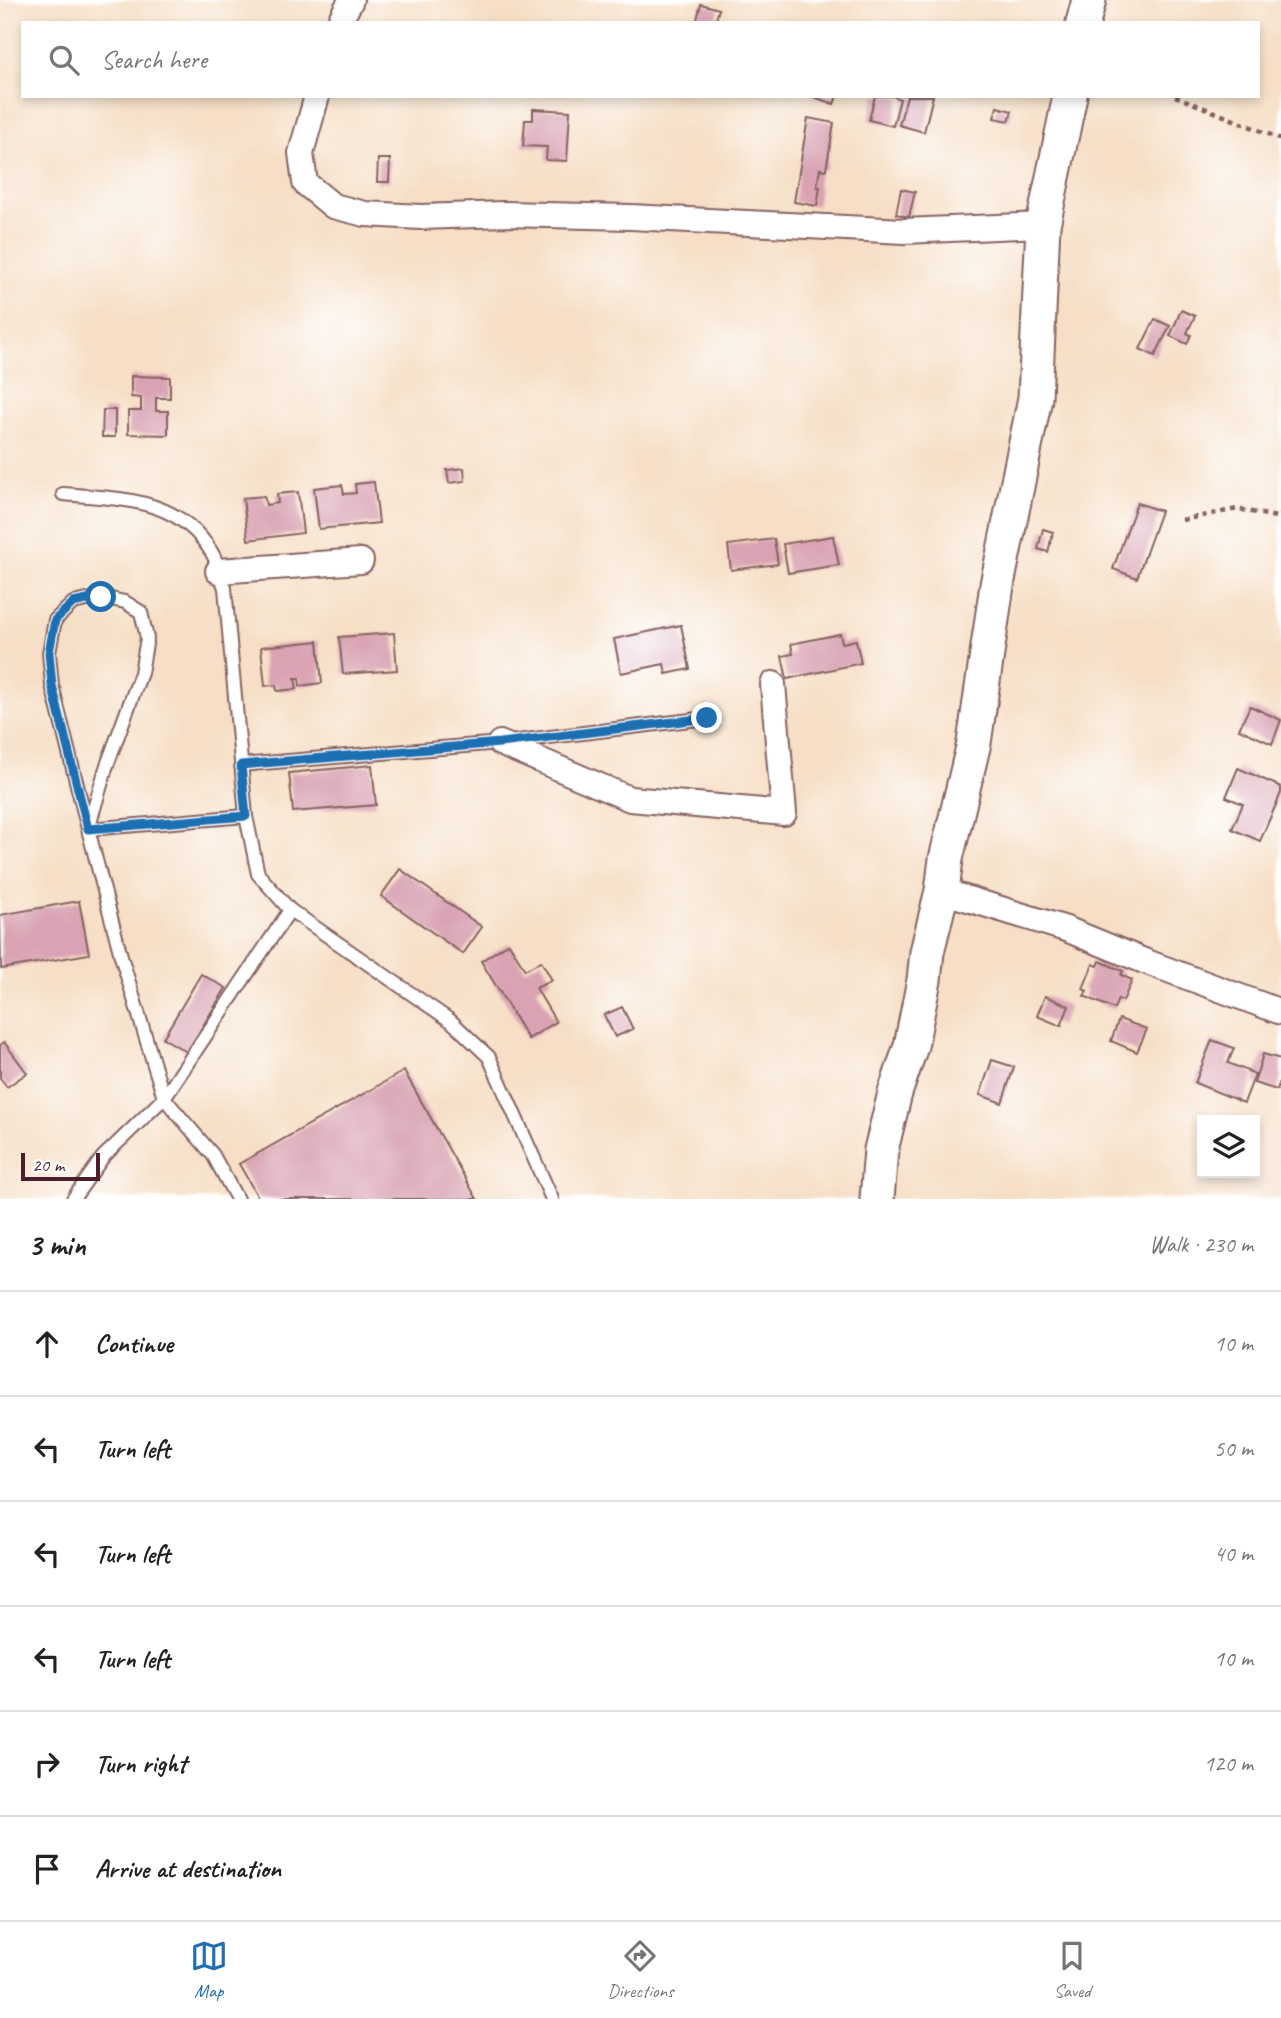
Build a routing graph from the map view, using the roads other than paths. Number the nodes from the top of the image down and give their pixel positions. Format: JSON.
{"nodes":[{"id":1,"x":351,"y":0,"type":"edge"},
{"id":2,"x":1089,"y":0,"type":"edge"},
{"id":3,"x":340,"y":21,"type":"edge"},
{"id":4,"x":1084,"y":21,"type":"edge"},
{"id":5,"x":316,"y":98,"type":"edge"},
{"id":6,"x":1070,"y":98,"type":"edge"},
{"id":7,"x":1043,"y":225,"type":"junction"},
{"id":8,"x":63,"y":494,"type":"dead end"},
{"id":9,"x":361,"y":561,"type":"dead end"},
{"id":10,"x":218,"y":570,"type":"junction"},
{"id":11,"x":773,"y":684,"type":"dead end"},
{"id":12,"x":707,"y":718,"type":"dead end"},
{"id":13,"x":500,"y":743,"type":"junction"},
{"id":14,"x":241,"y":765,"type":"junction"},
{"id":15,"x":246,"y":816,"type":"junction"},
{"id":16,"x":88,"y":829,"type":"junction"},
{"id":17,"x":942,"y":891,"type":"junction"},
{"id":18,"x":290,"y":910,"type":"junction"},
{"id":19,"x":1281,"y":1012,"type":"edge"},
{"id":20,"x":164,"y":1098,"type":"junction"},
{"id":21,"x":73,"y":1199,"type":"edge"},
{"id":22,"x":237,"y":1199,"type":"edge"},
{"id":23,"x":552,"y":1199,"type":"edge"},
{"id":24,"x":877,"y":1199,"type":"edge"}],
"edges":[{"from":1,"to":3,"type":"street"},
{"from":2,"to":4,"type":"main road"},
{"from":5,"to":7,"type":"street"},
{"from":6,"to":7,"type":"main road"},
{"from":7,"to":17,"type":"main road"},
{"from":8,"to":10,"type":"lane"},
{"from":9,"to":10,"type":"street"},
{"from":10,"to":14,"type":"lane"},
{"from":11,"to":13,"type":"street"},
{"from":12,"to":13,"type":"lane"},
{"from":13,"to":14,"type":"lane"},
{"from":14,"to":15,"type":"lane"},
{"from":15,"to":16,"type":"lane"},
{"from":15,"to":18,"type":"lane"},
{"from":16,"to":16,"type":"lane"},
{"from":16,"to":20,"type":"lane"},
{"from":17,"to":19,"type":"street"},
{"from":17,"to":24,"type":"main road"},
{"from":18,"to":20,"type":"lane"},
{"from":18,"to":23,"type":"lane"},
{"from":20,"to":21,"type":"lane"},
{"from":20,"to":22,"type":"lane"}]}
